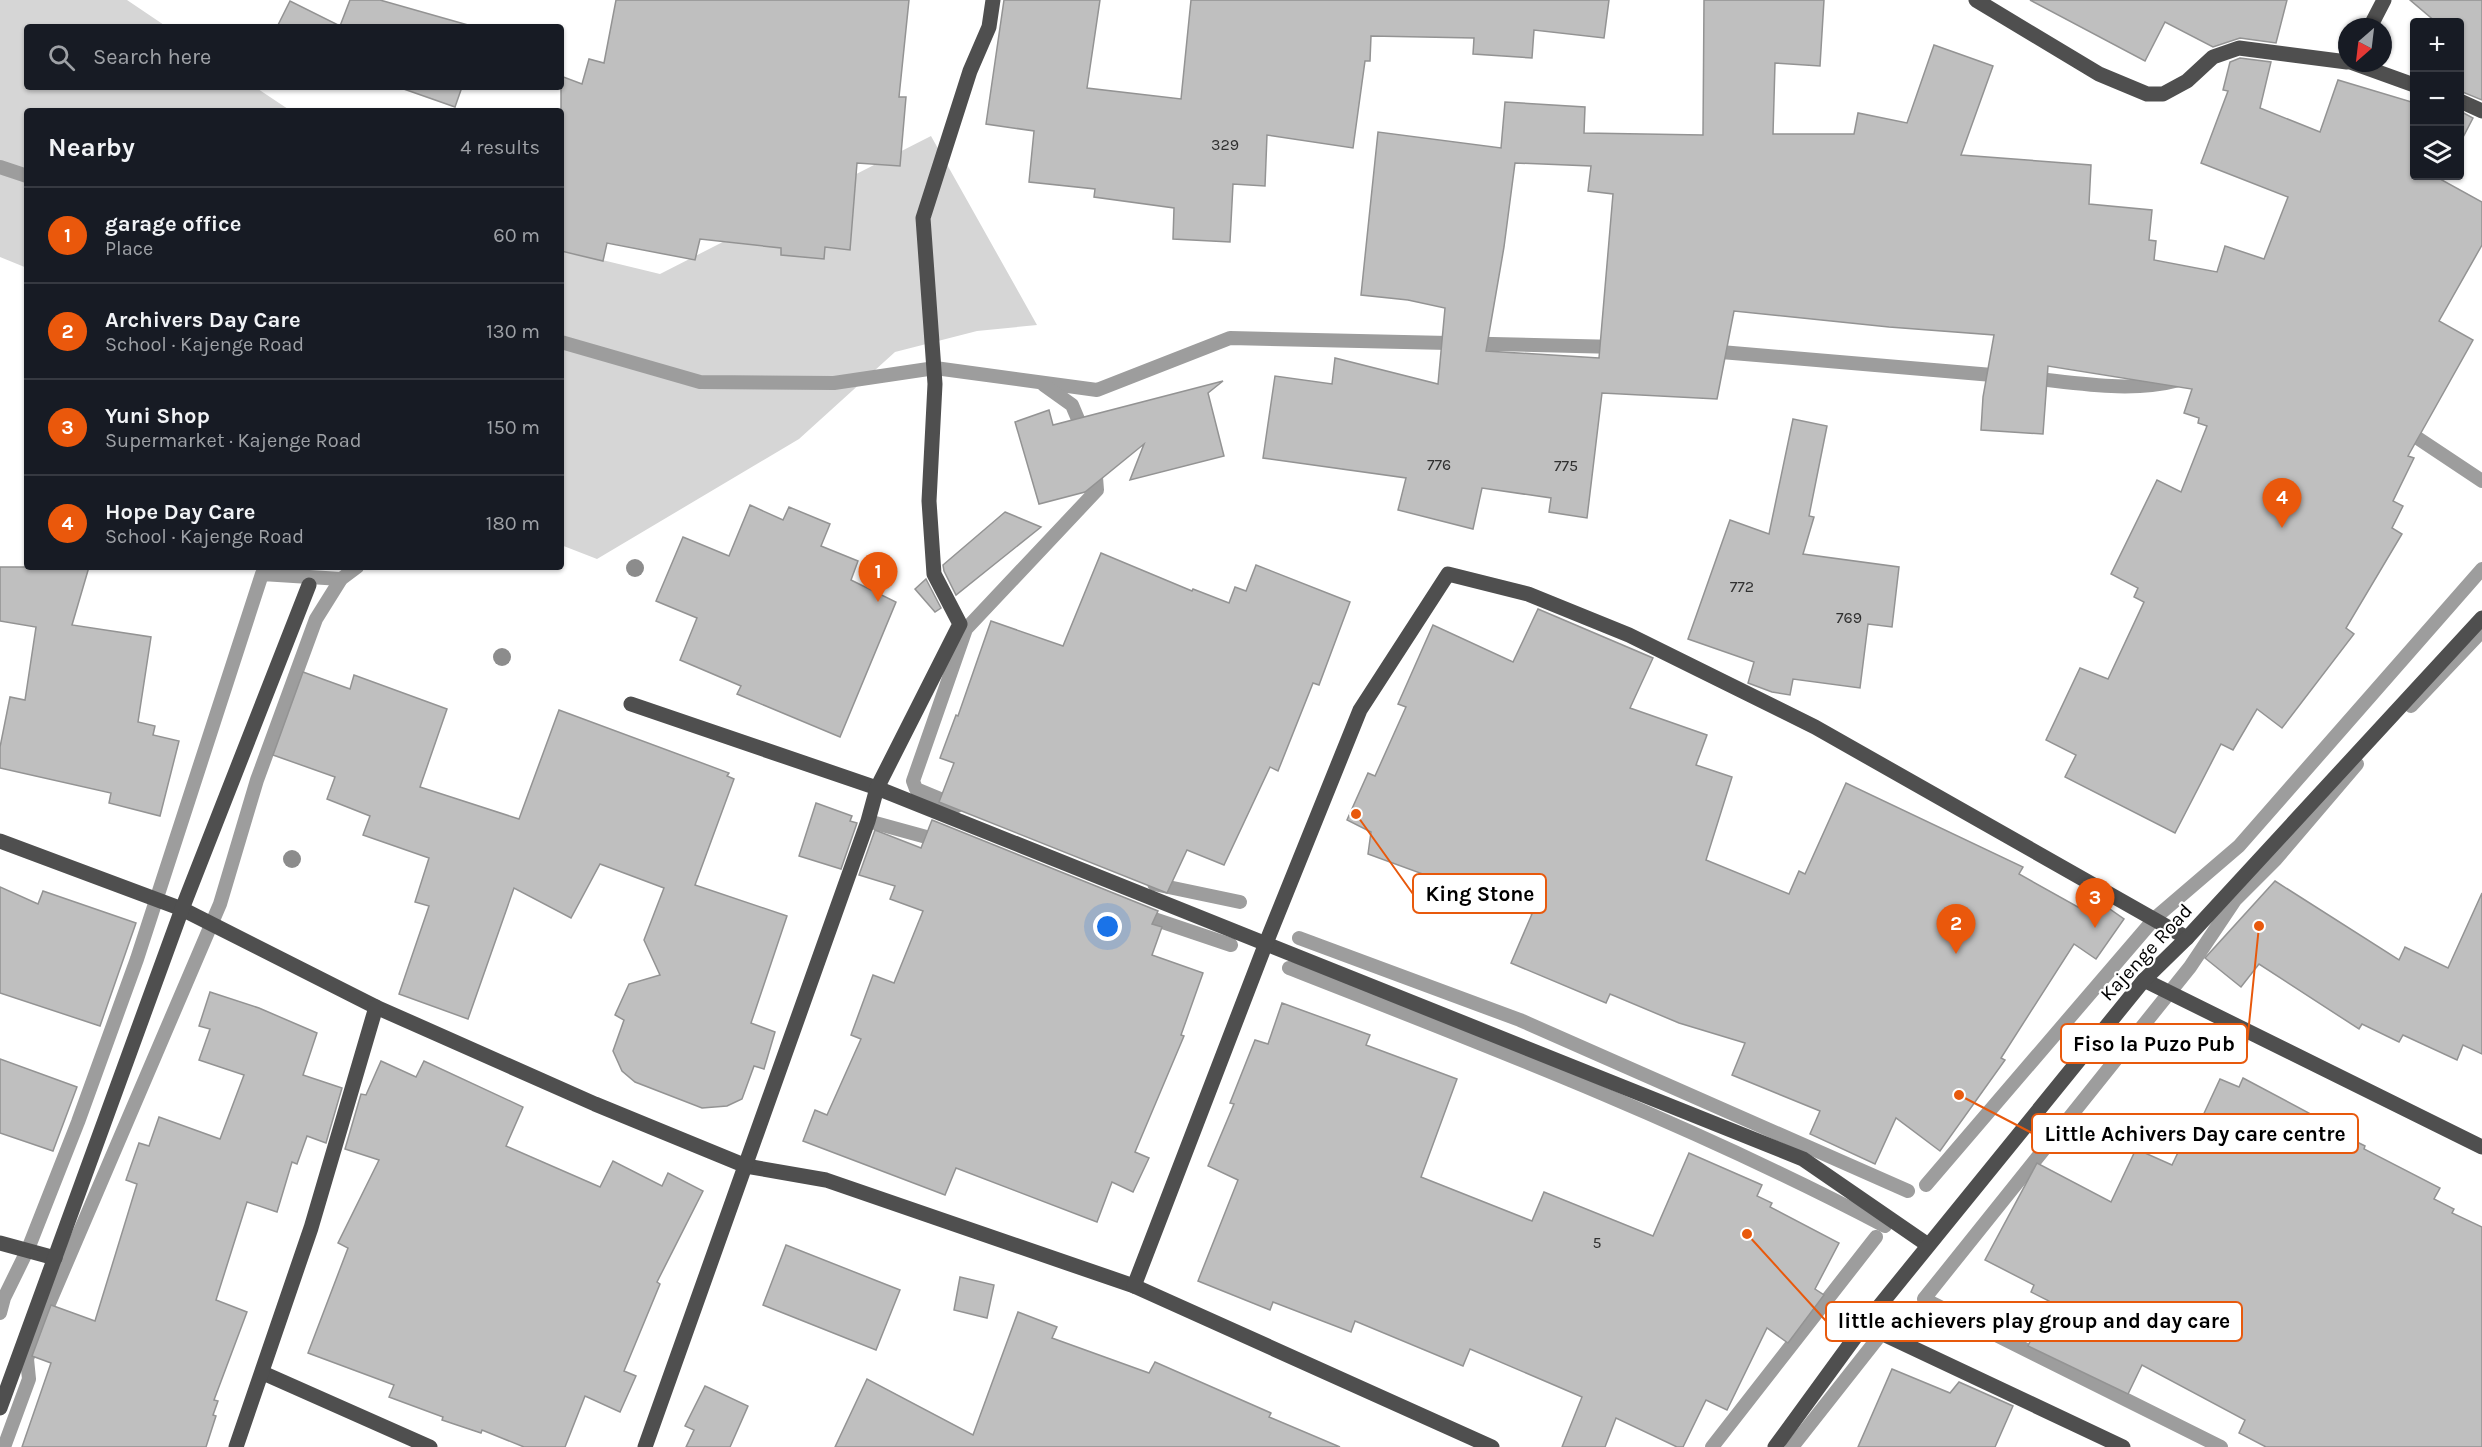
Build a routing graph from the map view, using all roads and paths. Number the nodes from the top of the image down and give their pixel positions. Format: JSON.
{"nodes":[{"id":1,"x":993,"y":0,"type":"edge"},
{"id":2,"x":1976,"y":0,"type":"edge"},
{"id":3,"x":2384,"y":0,"type":"edge"},
{"id":4,"x":2375,"y":18,"type":"edge"},
{"id":5,"x":2338,"y":61,"type":"edge"},
{"id":6,"x":2378,"y":72,"type":"edge"},
{"id":7,"x":2410,"y":83,"type":"edge"},
{"id":8,"x":2464,"y":103,"type":"edge"},
{"id":9,"x":2482,"y":111,"type":"edge"},
{"id":10,"x":309,"y":585,"type":"dead end"},
{"id":11,"x":2482,"y":618,"type":"edge"},
{"id":12,"x":631,"y":704,"type":"dead end"},
{"id":13,"x":877,"y":788,"type":"junction"},
{"id":14,"x":0,"y":841,"type":"edge"},
{"id":15,"x":182,"y":909,"type":"junction"},
{"id":16,"x":2187,"y":938,"type":"junction"},
{"id":17,"x":1266,"y":943,"type":"junction"},
{"id":18,"x":2144,"y":980,"type":"junction"},
{"id":19,"x":376,"y":1007,"type":"junction"},
{"id":20,"x":2482,"y":1147,"type":"edge"},
{"id":21,"x":746,"y":1166,"type":"junction"},
{"id":22,"x":0,"y":1243,"type":"edge"},
{"id":23,"x":1928,"y":1245,"type":"junction"},
{"id":24,"x":55,"y":1258,"type":"junction"},
{"id":25,"x":1134,"y":1286,"type":"junction"},
{"id":26,"x":1864,"y":1325,"type":"junction"},
{"id":27,"x":263,"y":1373,"type":"junction"},
{"id":28,"x":0,"y":1408,"type":"edge"},
{"id":29,"x":236,"y":1447,"type":"edge"},
{"id":30,"x":430,"y":1447,"type":"edge"},
{"id":31,"x":645,"y":1447,"type":"edge"},
{"id":32,"x":1492,"y":1447,"type":"edge"},
{"id":33,"x":1775,"y":1447,"type":"edge"},
{"id":34,"x":2123,"y":1447,"type":"edge"}],
"edges":[{"from":1,"to":13,"type":"street"},
{"from":2,"to":5,"type":"street"},
{"from":3,"to":4,"type":"street"},
{"from":6,"to":7,"type":"street"},
{"from":8,"to":9,"type":"street"},
{"from":10,"to":15,"type":"street"},
{"from":11,"to":16,"type":"street","name":"Kajenge Road"},
{"from":12,"to":13,"type":"street"},
{"from":13,"to":17,"type":"street"},
{"from":13,"to":21,"type":"street"},
{"from":14,"to":15,"type":"street"},
{"from":15,"to":19,"type":"street"},
{"from":15,"to":24,"type":"street"},
{"from":16,"to":17,"type":"street"},
{"from":16,"to":18,"type":"street","name":"Kajenge Road"},
{"from":17,"to":23,"type":"street"},
{"from":17,"to":25,"type":"street"},
{"from":18,"to":20,"type":"street"},
{"from":18,"to":23,"type":"street","name":"Kajenge Road"},
{"from":19,"to":21,"type":"street"},
{"from":19,"to":27,"type":"street"},
{"from":21,"to":25,"type":"street"},
{"from":21,"to":31,"type":"street"},
{"from":22,"to":24,"type":"street"},
{"from":23,"to":26,"type":"street","name":"Kajenge Road"},
{"from":24,"to":28,"type":"street"},
{"from":25,"to":32,"type":"street"},
{"from":26,"to":33,"type":"street","name":"Kajenge Road"},
{"from":26,"to":34,"type":"street"},
{"from":27,"to":29,"type":"street"},
{"from":27,"to":30,"type":"street"}]}
